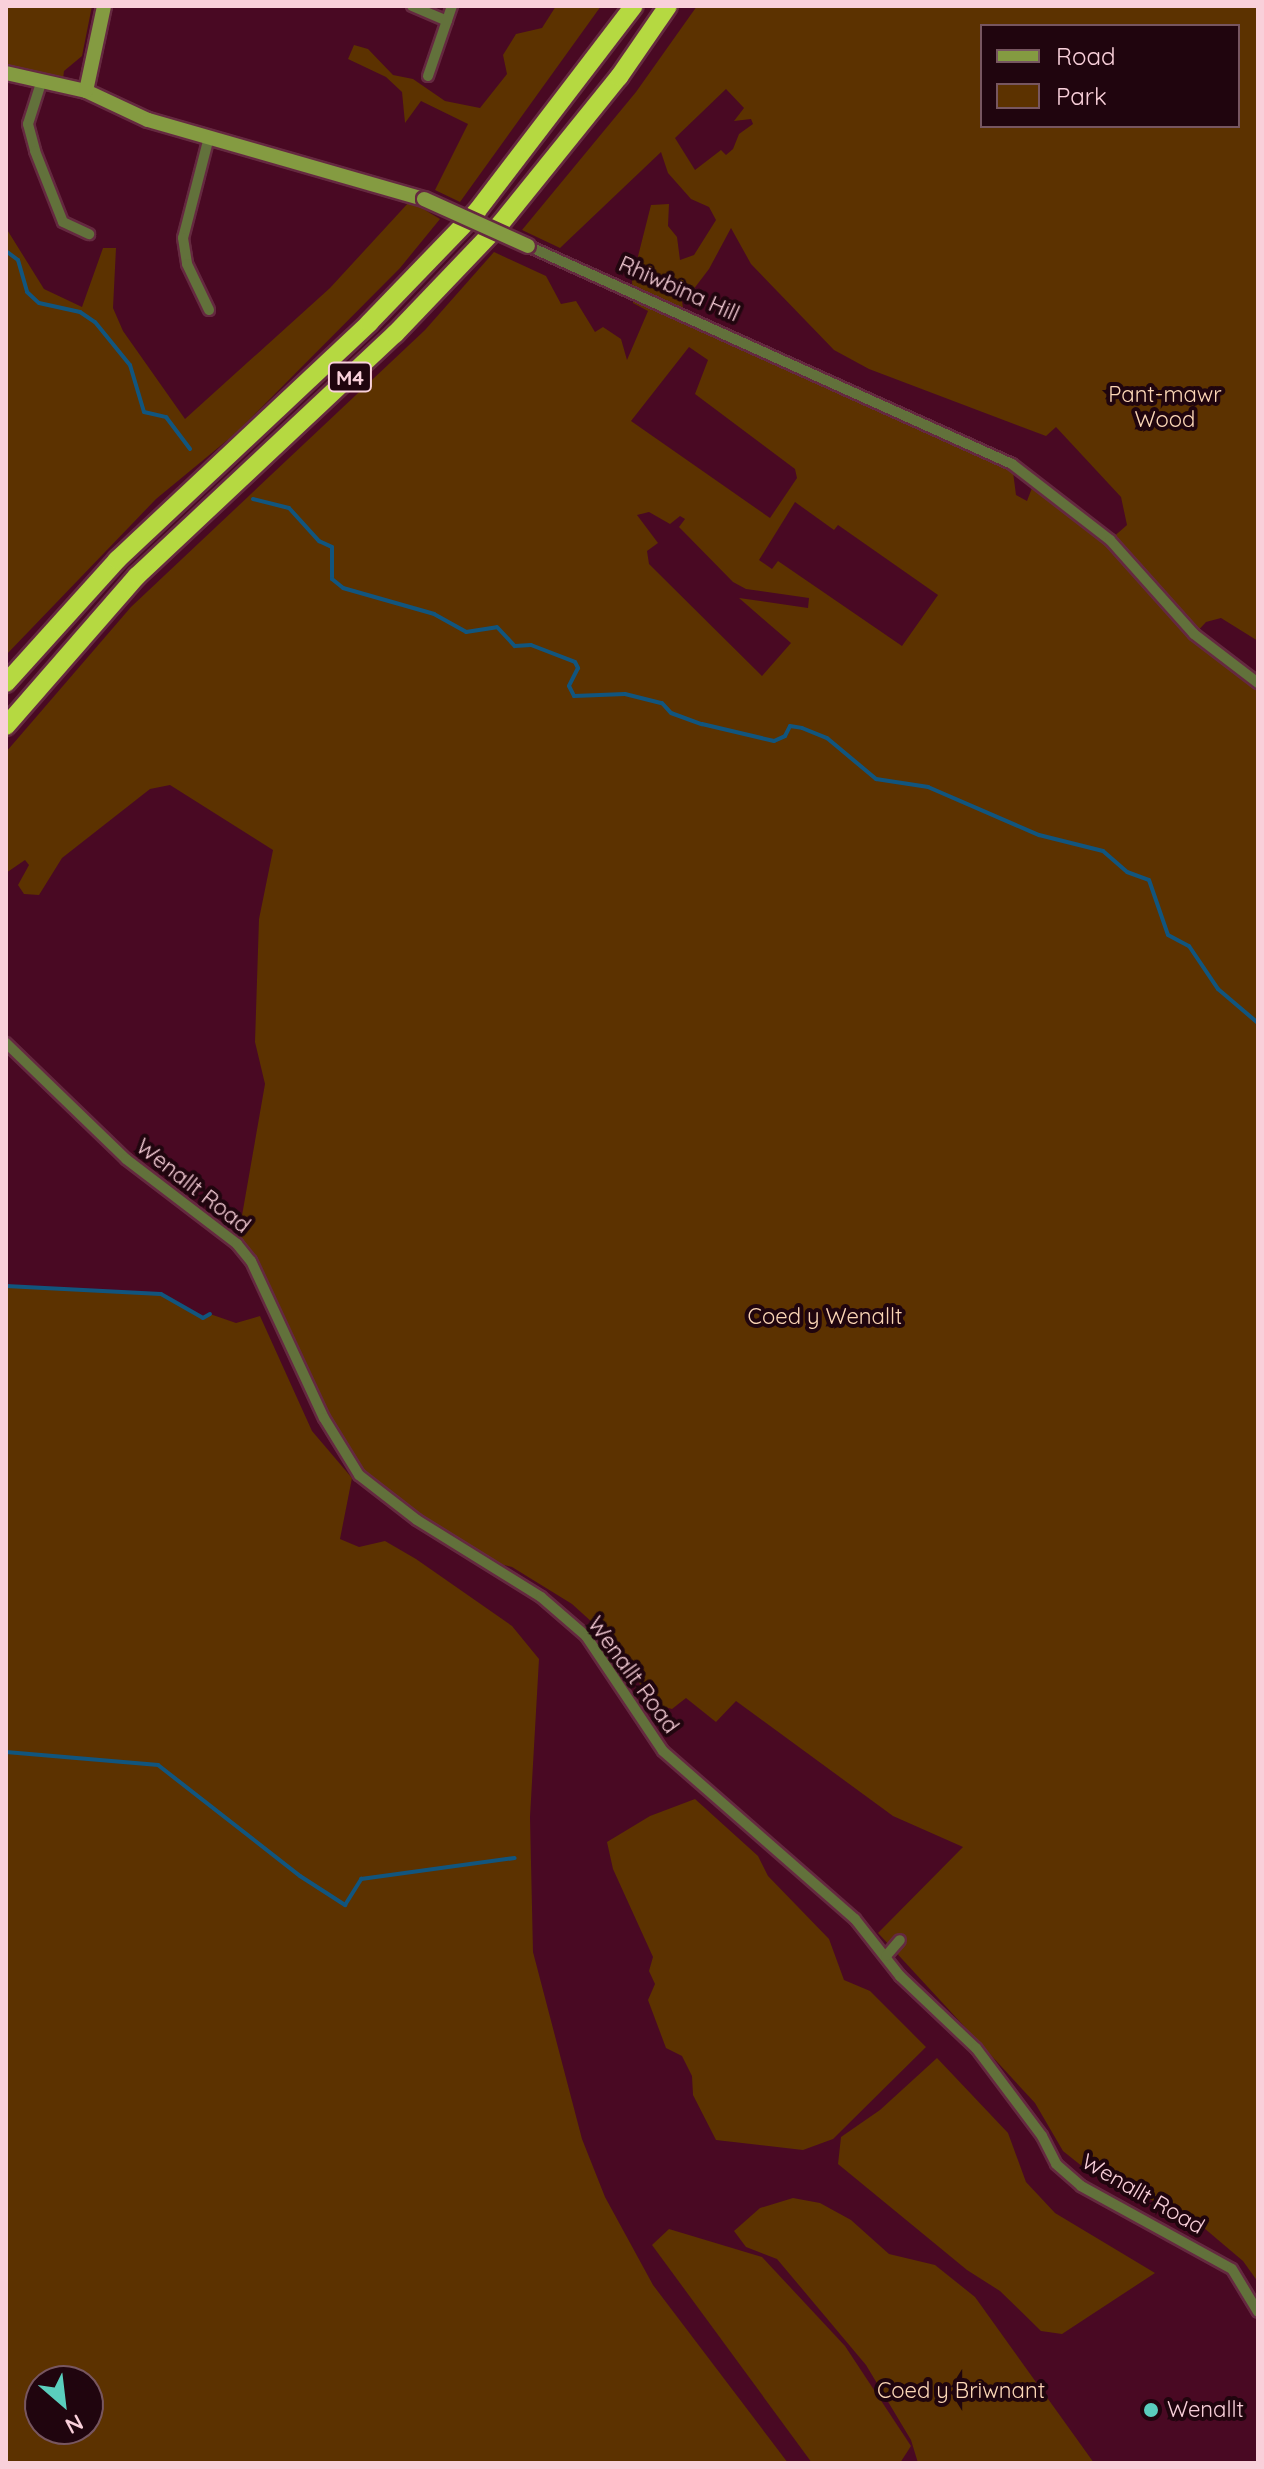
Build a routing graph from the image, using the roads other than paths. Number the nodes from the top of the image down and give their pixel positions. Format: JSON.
{"nodes":[{"id":1,"x":104,"y":6,"type":"edge"},
{"id":2,"x":412,"y":6,"type":"edge"},
{"id":3,"x":452,"y":6,"type":"edge"},
{"id":4,"x":634,"y":6,"type":"edge"},
{"id":5,"x":668,"y":6,"type":"edge"},
{"id":6,"x":447,"y":21,"type":"junction"},
{"id":7,"x":6,"y":73,"type":"edge"},
{"id":8,"x":428,"y":76,"type":"dead end"},
{"id":9,"x":41,"y":83,"type":"junction"},
{"id":10,"x":86,"y":91,"type":"junction"},
{"id":11,"x":209,"y":137,"type":"junction"},
{"id":12,"x":89,"y":234,"type":"dead end"},
{"id":13,"x":528,"y":246,"type":"joint"},
{"id":14,"x":209,"y":310,"type":"dead end"},
{"id":15,"x":6,"y":683,"type":"edge"},
{"id":16,"x":1258,"y":683,"type":"edge"},
{"id":17,"x":6,"y":726,"type":"edge"},
{"id":18,"x":6,"y":1043,"type":"edge"},
{"id":19,"x":900,"y":1940,"type":"dead end"},
{"id":20,"x":886,"y":1956,"type":"junction"},
{"id":21,"x":1258,"y":2312,"type":"edge"}],
"edges":[{"from":1,"to":10,"type":"street"},
{"from":2,"to":6,"type":"street"},
{"from":3,"to":6,"type":"street"},
{"from":4,"to":15,"type":"highway","number":"M4"},
{"from":5,"to":17,"type":"highway","number":"M4"},
{"from":6,"to":8,"type":"street"},
{"from":7,"to":9,"type":"street","name":"Rhiwbina Hill"},
{"from":9,"to":10,"type":"street","name":"Rhiwbina Hill"},
{"from":9,"to":12,"type":"street"},
{"from":10,"to":11,"type":"street","name":"Rhiwbina Hill"},
{"from":11,"to":13,"type":"street","name":"Rhiwbina Hill","bridge":true},
{"from":11,"to":14,"type":"street"},
{"from":13,"to":16,"type":"street","name":"Rhiwbina Hill"},
{"from":18,"to":20,"type":"street","name":"Wenallt Road"},
{"from":19,"to":20,"type":"street"},
{"from":20,"to":21,"type":"street","name":"Wenallt Road"}]}
